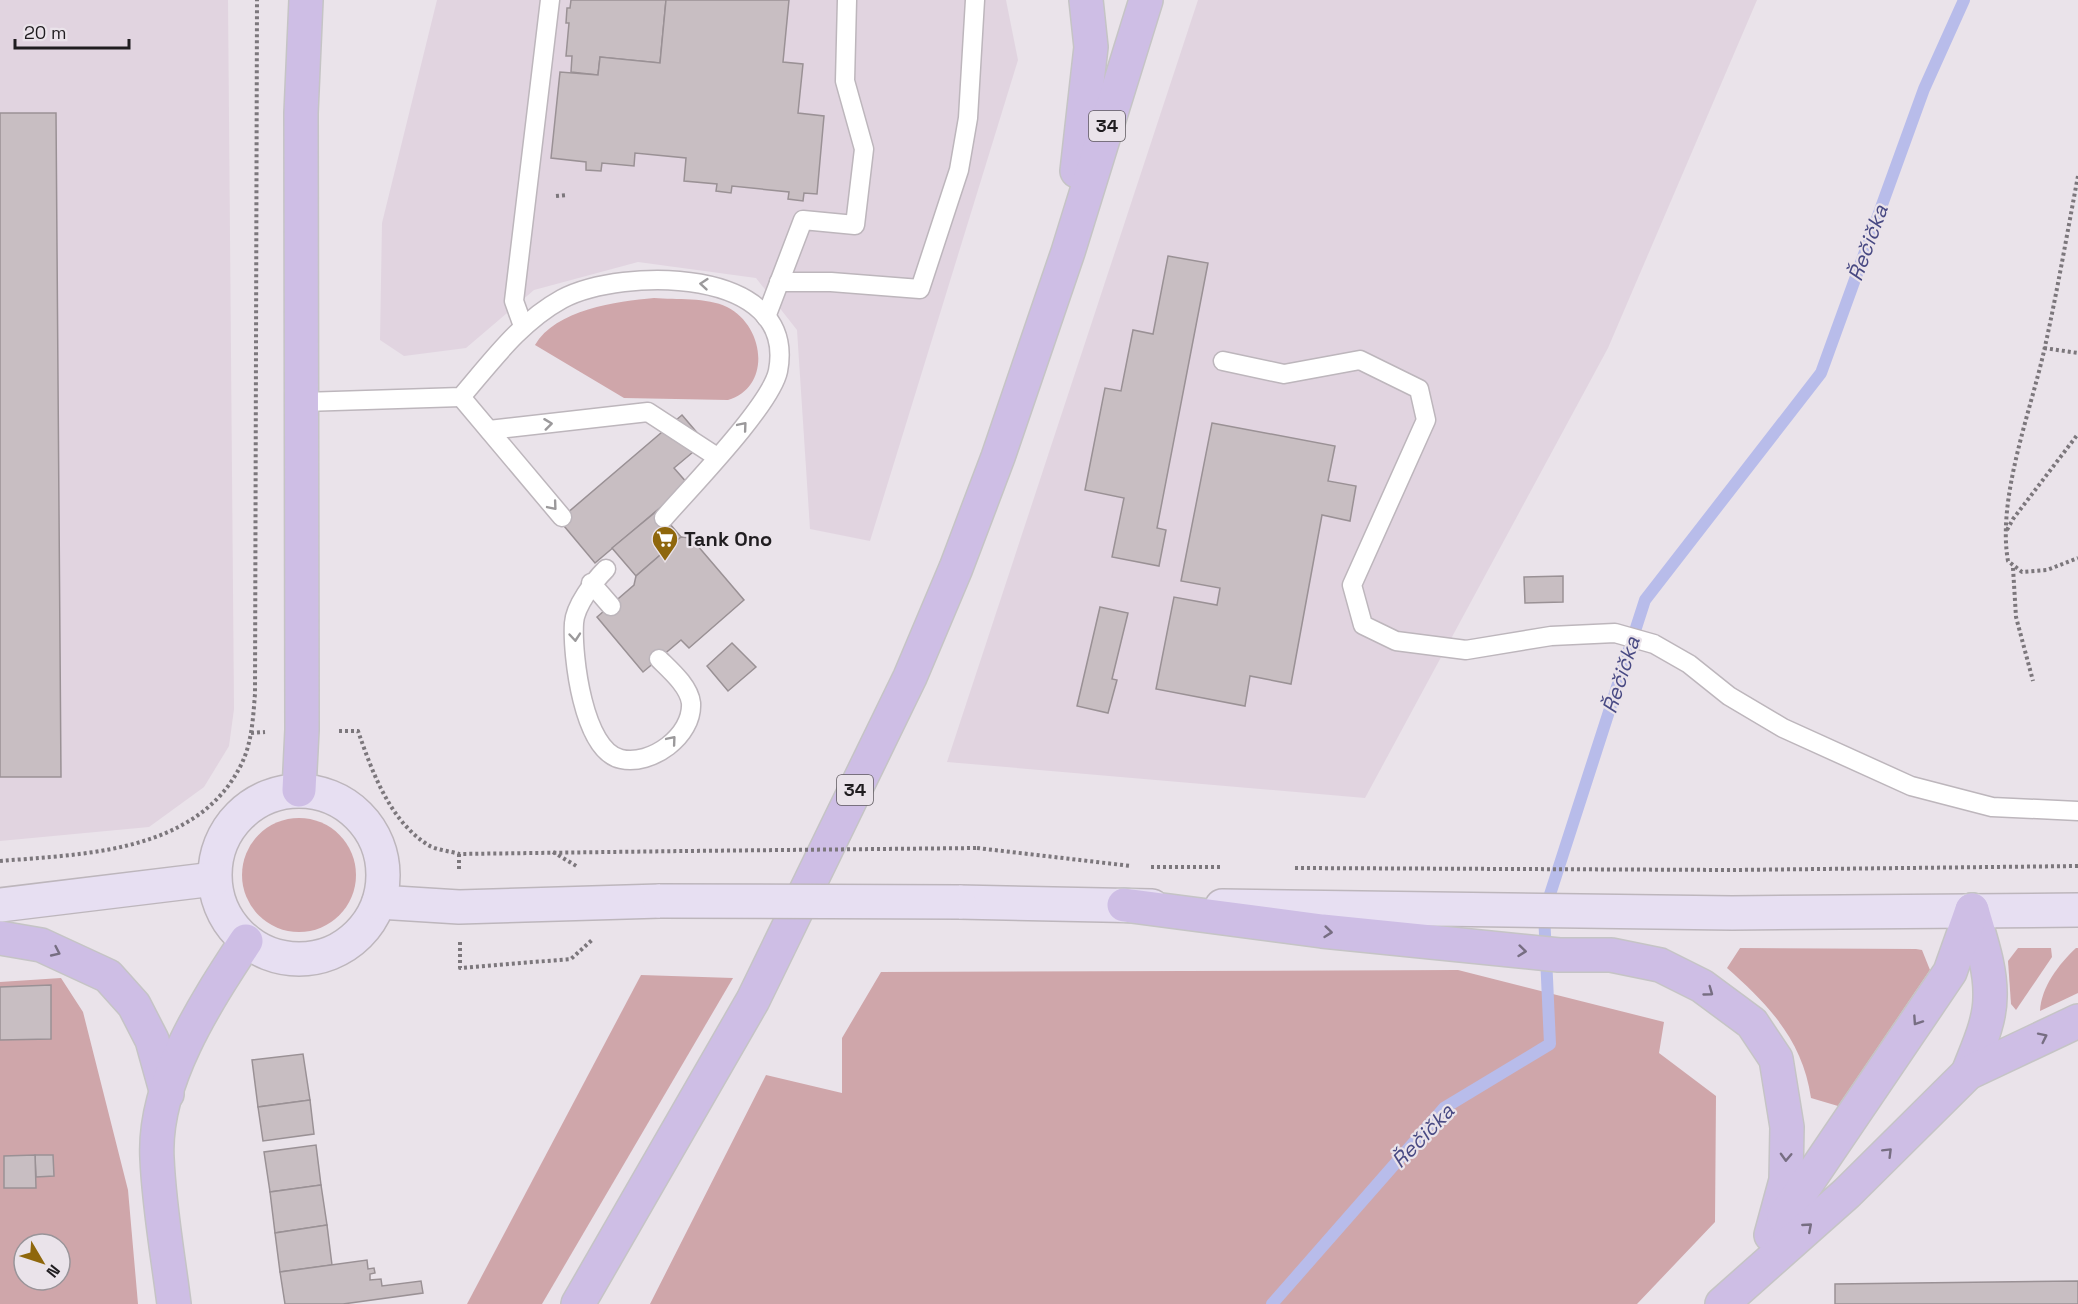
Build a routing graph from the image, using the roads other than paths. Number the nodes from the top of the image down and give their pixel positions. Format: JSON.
{"nodes":[{"id":1,"x":306,"y":0,"type":"edge"},
{"id":2,"x":550,"y":0,"type":"edge"},
{"id":3,"x":847,"y":0,"type":"edge"},
{"id":4,"x":975,"y":0,"type":"edge"},
{"id":5,"x":1086,"y":0,"type":"edge"},
{"id":6,"x":1146,"y":0,"type":"edge"},
{"id":7,"x":1068,"y":252,"type":"junction"},
{"id":8,"x":779,"y":282,"type":"junction"},
{"id":9,"x":766,"y":317,"type":"junction"},
{"id":10,"x":523,"y":326,"type":"junction"},
{"id":11,"x":1222,"y":361,"type":"dead end"},
{"id":12,"x":461,"y":397,"type":"junction"},
{"id":13,"x":303,"y":402,"type":"junction"},
{"id":14,"x":489,"y":430,"type":"junction"},
{"id":15,"x":717,"y":457,"type":"junction"},
{"id":16,"x":562,"y":518,"type":"dead end"},
{"id":17,"x":664,"y":518,"type":"dead end"},
{"id":18,"x":608,"y":562,"type":"dead end"},
{"id":19,"x":591,"y":583,"type":"junction"},
{"id":20,"x":611,"y":606,"type":"dead end"},
{"id":21,"x":659,"y":658,"type":"dead end"},
{"id":22,"x":299,"y":790,"type":"junction"},
{"id":23,"x":2078,"y":811,"type":"edge"},
{"id":24,"x":214,"y":879,"type":"junction"},
{"id":25,"x":379,"y":902,"type":"junction"},
{"id":26,"x":0,"y":904,"type":"edge"},
{"id":27,"x":1124,"y":905,"type":"junction"},
{"id":28,"x":1972,"y":910,"type":"junction"},
{"id":29,"x":2078,"y":910,"type":"edge"},
{"id":30,"x":0,"y":938,"type":"edge"},
{"id":31,"x":246,"y":941,"type":"junction"},
{"id":32,"x":2078,"y":1021,"type":"edge"},
{"id":33,"x":1968,"y":1073,"type":"junction"},
{"id":34,"x":166,"y":1094,"type":"junction"},
{"id":35,"x":1771,"y":1235,"type":"junction"},
{"id":36,"x":1727,"y":1298,"type":"edge"},
{"id":37,"x":580,"y":1302,"type":"edge"},
{"id":38,"x":174,"y":1304,"type":"edge"}],
"edges":[{"from":1,"to":13,"type":"main road"},
{"from":2,"to":10,"type":"lane"},
{"from":3,"to":8,"type":"lane"},
{"from":4,"to":8,"type":"lane"},
{"from":5,"to":7,"type":"main road"},
{"from":6,"to":7,"type":"main road","number":"34"},
{"from":7,"to":37,"type":"main road","number":"34"},
{"from":8,"to":9,"type":"lane"},
{"from":9,"to":10,"type":"lane","one_way":true},
{"from":15,"to":9,"type":"lane","one_way":true},
{"from":10,"to":12,"type":"lane"},
{"from":11,"to":23,"type":"lane"},
{"from":12,"to":13,"type":"lane"},
{"from":12,"to":14,"type":"lane"},
{"from":13,"to":22,"type":"main road"},
{"from":14,"to":15,"type":"lane","one_way":true},
{"from":14,"to":16,"type":"lane","one_way":true},
{"from":15,"to":17,"type":"lane"},
{"from":18,"to":19,"type":"lane"},
{"from":19,"to":20,"type":"lane"},
{"from":19,"to":21,"type":"lane","one_way":true},
{"from":22,"to":24,"type":"main road"},
{"from":22,"to":25,"type":"main road"},
{"from":24,"to":26,"type":"main road"},
{"from":24,"to":31,"type":"main road"},
{"from":25,"to":27,"type":"main road","bridge":true},
{"from":25,"to":31,"type":"main road"},
{"from":27,"to":28,"type":"main road"},
{"from":27,"to":35,"type":"main road","one_way":true},
{"from":28,"to":29,"type":"main road"},
{"from":28,"to":33,"type":"main road"},
{"from":28,"to":35,"type":"main road","one_way":true},
{"from":30,"to":34,"type":"main road","one_way":true},
{"from":31,"to":34,"type":"main road"},
{"from":33,"to":32,"type":"main road","one_way":true},
{"from":36,"to":33,"type":"main road","one_way":true},
{"from":34,"to":38,"type":"main road"},
{"from":35,"to":36,"type":"main road"}]}
